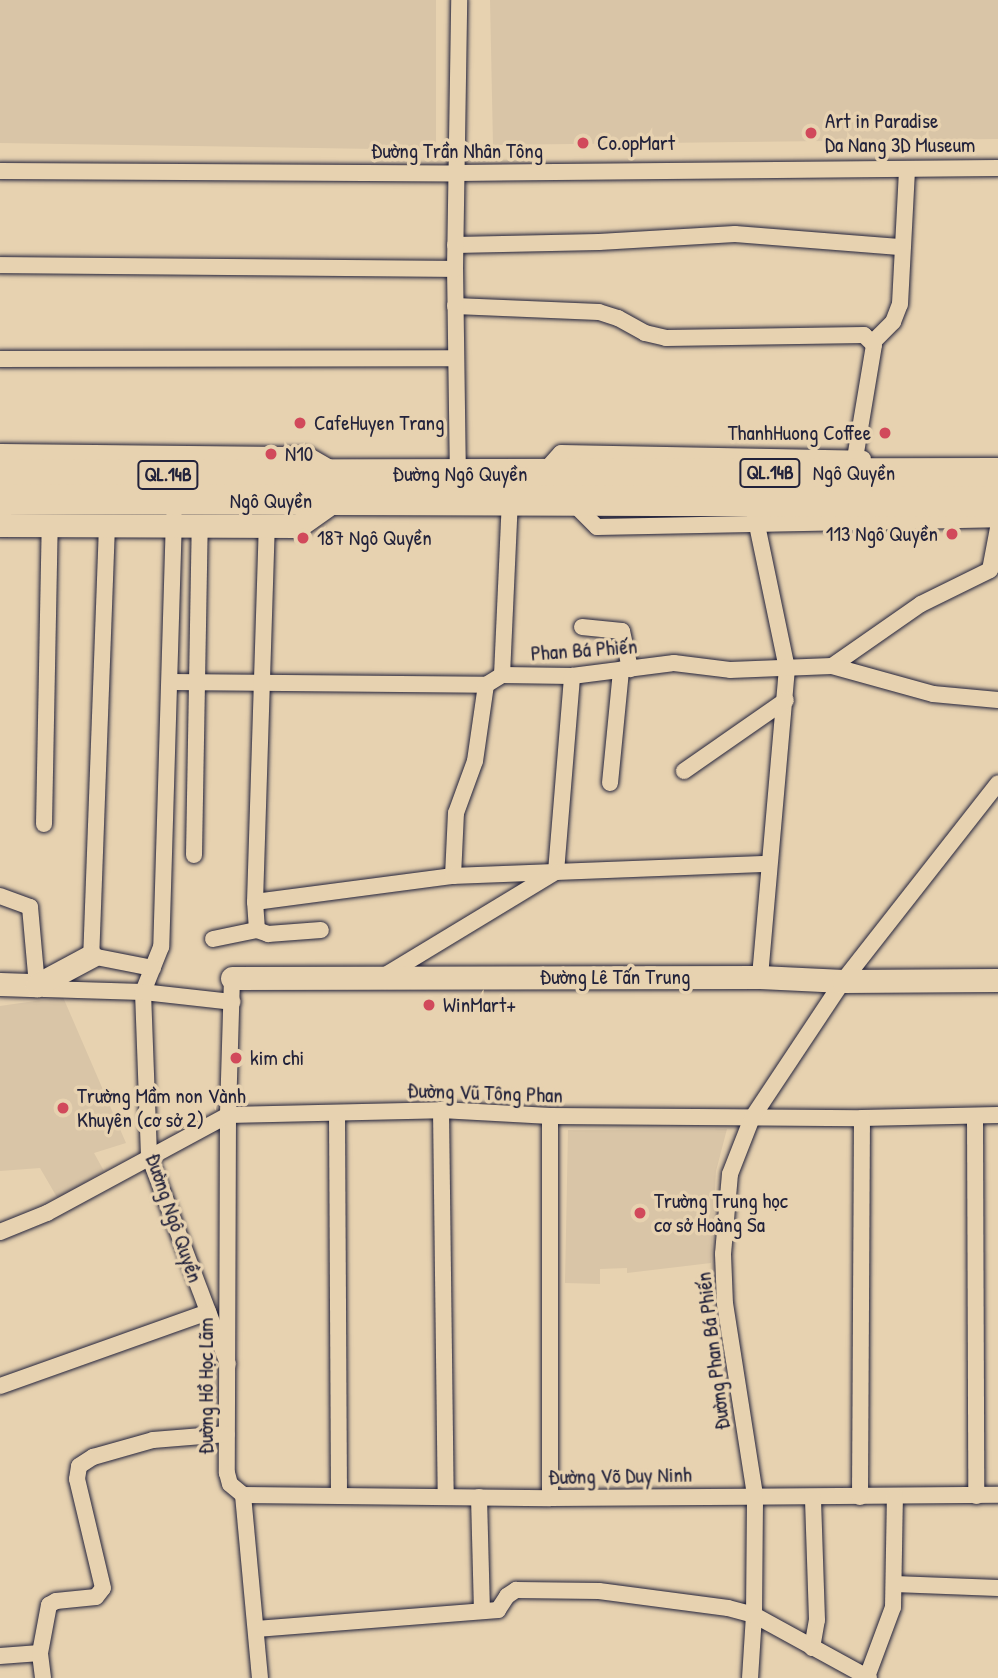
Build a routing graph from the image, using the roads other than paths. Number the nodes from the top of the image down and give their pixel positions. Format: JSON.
{"nodes":[{"id":1,"x":459,"y":0,"type":"edge"},
{"id":2,"x":998,"y":168,"type":"edge"},
{"id":3,"x":906,"y":169,"type":"junction"},
{"id":4,"x":0,"y":171,"type":"edge"},
{"id":5,"x":456,"y":173,"type":"junction"},
{"id":6,"x":456,"y":245,"type":"junction"},
{"id":7,"x":902,"y":247,"type":"junction"},
{"id":8,"x":0,"y":265,"type":"edge"},
{"id":9,"x":455,"y":269,"type":"junction"},
{"id":10,"x":455,"y":306,"type":"junction"},
{"id":11,"x":874,"y":341,"type":"junction"},
{"id":12,"x":0,"y":359,"type":"edge"},
{"id":13,"x":455,"y":359,"type":"junction"},
{"id":14,"x":0,"y":456,"type":"edge"},
{"id":15,"x":855,"y":458,"type":"junction"},
{"id":16,"x":998,"y":458,"type":"edge"},
{"id":17,"x":998,"y":473,"type":"edge"},
{"id":18,"x":542,"y":474,"type":"junction"},
{"id":19,"x":0,"y":475,"type":"edge"},
{"id":20,"x":335,"y":488,"type":"junction"},
{"id":21,"x":458,"y":488,"type":"junction"},
{"id":22,"x":0,"y":499,"type":"edge"},
{"id":23,"x":510,"y":501,"type":"junction"},
{"id":24,"x":571,"y":501,"type":"joint"},
{"id":25,"x":998,"y":502,"type":"edge"},
{"id":26,"x":755,"y":512,"type":"junction"},
{"id":27,"x":174,"y":513,"type":"junction"},
{"id":28,"x":998,"y":519,"type":"edge"},
{"id":29,"x":0,"y":525,"type":"edge"},
{"id":30,"x":50,"y":525,"type":"junction"},
{"id":31,"x":107,"y":525,"type":"junction"},
{"id":32,"x":200,"y":525,"type":"junction"},
{"id":33,"x":267,"y":525,"type":"junction"},
{"id":34,"x":998,"y":528,"type":"edge"},
{"id":35,"x":172,"y":604,"type":"junction"},
{"id":36,"x":200,"y":607,"type":"junction"},
{"id":37,"x":582,"y":627,"type":"dead end"},
{"id":38,"x":832,"y":666,"type":"junction"},
{"id":39,"x":787,"y":668,"type":"junction"},
{"id":40,"x":625,"y":670,"type":"junction"},
{"id":41,"x":502,"y":675,"type":"junction"},
{"id":42,"x":572,"y":676,"type":"junction"},
{"id":43,"x":263,"y":681,"type":"junction"},
{"id":44,"x":170,"y":682,"type":"junction"},
{"id":45,"x":195,"y":682,"type":"junction"},
{"id":46,"x":485,"y":685,"type":"junction"},
{"id":47,"x":786,"y":700,"type":"junction"},
{"id":48,"x":998,"y":700,"type":"edge"},
{"id":49,"x":168,"y":743,"type":"junction"},
{"id":50,"x":198,"y":744,"type":"junction"},
{"id":51,"x":684,"y":771,"type":"dead end"},
{"id":52,"x":610,"y":783,"type":"dead end"},
{"id":53,"x":998,"y":783,"type":"edge"},
{"id":54,"x":44,"y":824,"type":"dead end"},
{"id":55,"x":194,"y":855,"type":"dead end"},
{"id":56,"x":768,"y":864,"type":"junction"},
{"id":57,"x":556,"y":872,"type":"junction"},
{"id":58,"x":453,"y":876,"type":"junction"},
{"id":59,"x":0,"y":896,"type":"edge"},
{"id":60,"x":255,"y":902,"type":"junction"},
{"id":61,"x":257,"y":930,"type":"junction"},
{"id":62,"x":321,"y":930,"type":"dead end"},
{"id":63,"x":213,"y":939,"type":"dead end"},
{"id":64,"x":92,"y":956,"type":"junction"},
{"id":65,"x":153,"y":968,"type":"junction"},
{"id":66,"x":384,"y":976,"type":"junction"},
{"id":67,"x":760,"y":977,"type":"junction"},
{"id":68,"x":232,"y":978,"type":"joint"},
{"id":69,"x":998,"y":980,"type":"edge"},
{"id":70,"x":843,"y":981,"type":"junction"},
{"id":71,"x":0,"y":984,"type":"edge"},
{"id":72,"x":37,"y":985,"type":"junction"},
{"id":73,"x":143,"y":992,"type":"junction"},
{"id":74,"x":232,"y":1002,"type":"junction"},
{"id":75,"x":441,"y":1110,"type":"junction"},
{"id":76,"x":337,"y":1114,"type":"junction"},
{"id":77,"x":228,"y":1115,"type":"junction"},
{"id":78,"x":998,"y":1115,"type":"edge"},
{"id":79,"x":550,"y":1116,"type":"junction"},
{"id":80,"x":975,"y":1116,"type":"junction"},
{"id":81,"x":752,"y":1118,"type":"junction"},
{"id":82,"x":862,"y":1118,"type":"junction"},
{"id":83,"x":149,"y":1156,"type":"junction"},
{"id":84,"x":0,"y":1232,"type":"edge"},
{"id":85,"x":208,"y":1312,"type":"junction"},
{"id":86,"x":228,"y":1364,"type":"junction"},
{"id":87,"x":0,"y":1385,"type":"edge"},
{"id":88,"x":227,"y":1434,"type":"junction"},
{"id":89,"x":243,"y":1494,"type":"junction"},
{"id":90,"x":339,"y":1495,"type":"junction"},
{"id":91,"x":755,"y":1495,"type":"junction"},
{"id":92,"x":998,"y":1495,"type":"edge"},
{"id":93,"x":446,"y":1496,"type":"junction"},
{"id":94,"x":895,"y":1496,"type":"junction"},
{"id":95,"x":976,"y":1496,"type":"junction"},
{"id":96,"x":479,"y":1497,"type":"junction"},
{"id":97,"x":813,"y":1497,"type":"junction"},
{"id":98,"x":860,"y":1497,"type":"junction"},
{"id":99,"x":551,"y":1498,"type":"junction"},
{"id":100,"x":894,"y":1584,"type":"junction"},
{"id":101,"x":998,"y":1588,"type":"edge"},
{"id":102,"x":490,"y":1611,"type":"junction"},
{"id":103,"x":754,"y":1615,"type":"junction"},
{"id":104,"x":256,"y":1629,"type":"junction"},
{"id":105,"x":813,"y":1648,"type":"junction"},
{"id":106,"x":40,"y":1653,"type":"junction"},
{"id":107,"x":0,"y":1656,"type":"edge"},
{"id":108,"x":868,"y":1677,"type":"edge"},
{"id":109,"x":43,"y":1678,"type":"edge"},
{"id":110,"x":260,"y":1678,"type":"edge"},
{"id":111,"x":750,"y":1678,"type":"edge"}],
"edges":[{"from":1,"to":5,"type":"street"},
{"from":2,"to":3,"type":"street","name":"Đường Trần Nhân Tông"},
{"from":3,"to":5,"type":"street","name":"Đường Trần Nhân Tông"},
{"from":3,"to":7,"type":"street"},
{"from":4,"to":5,"type":"street","name":"Đường Trần Nhân Tông"},
{"from":5,"to":6,"type":"street"},
{"from":6,"to":7,"type":"street"},
{"from":6,"to":9,"type":"street"},
{"from":7,"to":11,"type":"street"},
{"from":8,"to":9,"type":"street"},
{"from":9,"to":10,"type":"street"},
{"from":10,"to":11,"type":"street"},
{"from":10,"to":13,"type":"street"},
{"from":11,"to":15,"type":"street"},
{"from":12,"to":13,"type":"street"},
{"from":13,"to":21,"type":"street"},
{"from":14,"to":20,"type":"street"},
{"from":15,"to":16,"type":"street","name":"Đường Ngô Quyền"},
{"from":15,"to":18,"type":"street","name":"Đường Ngô Quyền"},
{"from":17,"to":18,"type":"highway","name":"Ngô Quyền","number":"QL.14B"},
{"from":18,"to":21,"type":"highway","name":"Đường Ngô Quyền","number":"QL.14B"},
{"from":19,"to":20,"type":"highway","name":"Ngô Quyền","number":"QL.14B"},
{"from":20,"to":21,"type":"highway","name":"Ngô Quyền","number":"QL.14B"},
{"from":20,"to":27,"type":"highway","name":"Ngô Quyền","number":"QL.14B"},
{"from":20,"to":33,"type":"street"},
{"from":21,"to":23,"type":"highway","name":"Đường Ngô Quyền","number":"QL.14B"},
{"from":22,"to":27,"type":"highway","name":"Ngô Quyền","number":"QL.14B"},
{"from":23,"to":24,"type":"highway","name":"Đường Ngô Quyền","number":"QL.14B"},
{"from":23,"to":41,"type":"street","name":"Đường Ngô Quyền"},
{"from":24,"to":26,"type":"highway","name":"Ngô Quyền","number":"QL.14B"},
{"from":25,"to":26,"type":"highway","name":"Ngô Quyền","number":"QL.14B"},
{"from":26,"to":28,"type":"street"},
{"from":26,"to":39,"type":"street"},
{"from":27,"to":31,"type":"street"},
{"from":27,"to":32,"type":"street"},
{"from":27,"to":35,"type":"street","name":"Đường Ngô Quyền"},
{"from":29,"to":30,"type":"street"},
{"from":30,"to":31,"type":"street"},
{"from":30,"to":54,"type":"street"},
{"from":31,"to":64,"type":"street"},
{"from":32,"to":33,"type":"street"},
{"from":32,"to":36,"type":"street"},
{"from":33,"to":43,"type":"street"},
{"from":34,"to":38,"type":"street"},
{"from":35,"to":36,"type":"street"},
{"from":35,"to":44,"type":"street","name":"Đường Ngô Quyền"},
{"from":36,"to":45,"type":"street"},
{"from":37,"to":40,"type":"street"},
{"from":38,"to":39,"type":"street","name":"Phan Bá Phiến"},
{"from":38,"to":48,"type":"street","name":"Phan Bá Phiến"},
{"from":39,"to":40,"type":"street","name":"Phan Bá Phiến"},
{"from":39,"to":47,"type":"street"},
{"from":40,"to":42,"type":"street","name":"Phan Bá Phiến"},
{"from":40,"to":52,"type":"street"},
{"from":41,"to":42,"type":"street","name":"Phan Bá Phiến"},
{"from":41,"to":46,"type":"street","name":"Phan Bá Phiến"},
{"from":42,"to":57,"type":"street"},
{"from":43,"to":45,"type":"street"},
{"from":43,"to":46,"type":"street"},
{"from":43,"to":60,"type":"street"},
{"from":44,"to":45,"type":"street"},
{"from":44,"to":49,"type":"street","name":"Đường Ngô Quyền"},
{"from":45,"to":50,"type":"street"},
{"from":46,"to":58,"type":"street"},
{"from":47,"to":51,"type":"street"},
{"from":47,"to":56,"type":"street"},
{"from":49,"to":50,"type":"street"},
{"from":49,"to":65,"type":"street","name":"Đường Ngô Quyền"},
{"from":50,"to":55,"type":"street"},
{"from":53,"to":70,"type":"street","name":"Đường Phan Bá Phiến"},
{"from":56,"to":57,"type":"street"},
{"from":56,"to":67,"type":"street"},
{"from":57,"to":58,"type":"street"},
{"from":57,"to":66,"type":"street"},
{"from":58,"to":60,"type":"street"},
{"from":59,"to":72,"type":"street"},
{"from":60,"to":61,"type":"street"},
{"from":61,"to":62,"type":"street"},
{"from":61,"to":63,"type":"street"},
{"from":64,"to":65,"type":"street"},
{"from":64,"to":72,"type":"street"},
{"from":65,"to":73,"type":"street","name":"Đường Ngô Quyền"},
{"from":66,"to":67,"type":"street","name":"Đường Lê Tấn Trung"},
{"from":66,"to":68,"type":"street","name":"Đường Lê Tấn Trung"},
{"from":67,"to":70,"type":"street","name":"Đường Lê Tấn Trung"},
{"from":68,"to":74,"type":"street","name":"Đường Hồ Học Lãm"},
{"from":69,"to":70,"type":"street","name":"Đường Lê Tấn Trung"},
{"from":70,"to":81,"type":"street","name":"Đường Phan Bá Phiến"},
{"from":71,"to":72,"type":"street"},
{"from":72,"to":73,"type":"street"},
{"from":73,"to":74,"type":"street"},
{"from":73,"to":83,"type":"street","name":"Đường Ngô Quyền"},
{"from":74,"to":77,"type":"street","name":"Đường Hồ Học Lãm"},
{"from":75,"to":76,"type":"street","name":"Đường Vũ Tông Phan"},
{"from":75,"to":79,"type":"street","name":"Đường Vũ Tông Phan"},
{"from":75,"to":93,"type":"street"},
{"from":76,"to":77,"type":"street","name":"Đường Vũ Tông Phan"},
{"from":76,"to":90,"type":"street"},
{"from":77,"to":83,"type":"street","name":"Đường Vũ Tông Phan"},
{"from":77,"to":86,"type":"street","name":"Đường Hồ Học Lãm"},
{"from":78,"to":80,"type":"street","name":"Đường Vũ Tông Phan"},
{"from":79,"to":81,"type":"street","name":"Đường Vũ Tông Phan"},
{"from":79,"to":99,"type":"street"},
{"from":80,"to":82,"type":"street","name":"Đường Vũ Tông Phan"},
{"from":80,"to":95,"type":"street"},
{"from":81,"to":82,"type":"street","name":"Đường Vũ Tông Phan"},
{"from":81,"to":91,"type":"street","name":"Đường Phan Bá Phiến"},
{"from":82,"to":98,"type":"street"},
{"from":83,"to":84,"type":"street","name":"Đường Vũ Tông Phan"},
{"from":83,"to":85,"type":"street","name":"Đường Ngô Quyền"},
{"from":85,"to":86,"type":"street","name":"Đường Ngô Quyền"},
{"from":85,"to":87,"type":"street"},
{"from":86,"to":88,"type":"street","name":"Đường Hồ Học Lãm"},
{"from":88,"to":89,"type":"street","name":"Đường Hồ Học Lãm"},
{"from":88,"to":106,"type":"street"},
{"from":89,"to":90,"type":"street","name":"Đường Võ Duy Ninh"},
{"from":89,"to":104,"type":"street"},
{"from":90,"to":93,"type":"street","name":"Đường Võ Duy Ninh"},
{"from":91,"to":97,"type":"street","name":"Đường Võ Duy Ninh"},
{"from":91,"to":99,"type":"street","name":"Đường Võ Duy Ninh"},
{"from":91,"to":103,"type":"street","name":"Đường Phan Bá Phiến"},
{"from":92,"to":95,"type":"street","name":"Đường Võ Duy Ninh"},
{"from":93,"to":96,"type":"street","name":"Đường Võ Duy Ninh"},
{"from":94,"to":95,"type":"street","name":"Đường Võ Duy Ninh"},
{"from":94,"to":98,"type":"street","name":"Đường Võ Duy Ninh"},
{"from":94,"to":100,"type":"street"},
{"from":96,"to":99,"type":"street","name":"Đường Võ Duy Ninh"},
{"from":96,"to":102,"type":"street"},
{"from":97,"to":98,"type":"street","name":"Đường Võ Duy Ninh"},
{"from":97,"to":105,"type":"street"},
{"from":100,"to":101,"type":"street"},
{"from":100,"to":108,"type":"street"},
{"from":102,"to":103,"type":"street"},
{"from":102,"to":104,"type":"street"},
{"from":103,"to":105,"type":"street"},
{"from":103,"to":111,"type":"street","name":"Đường Phan Bá Phiến"},
{"from":104,"to":110,"type":"street"},
{"from":105,"to":108,"type":"street"},
{"from":106,"to":107,"type":"street"},
{"from":106,"to":109,"type":"street"}]}
